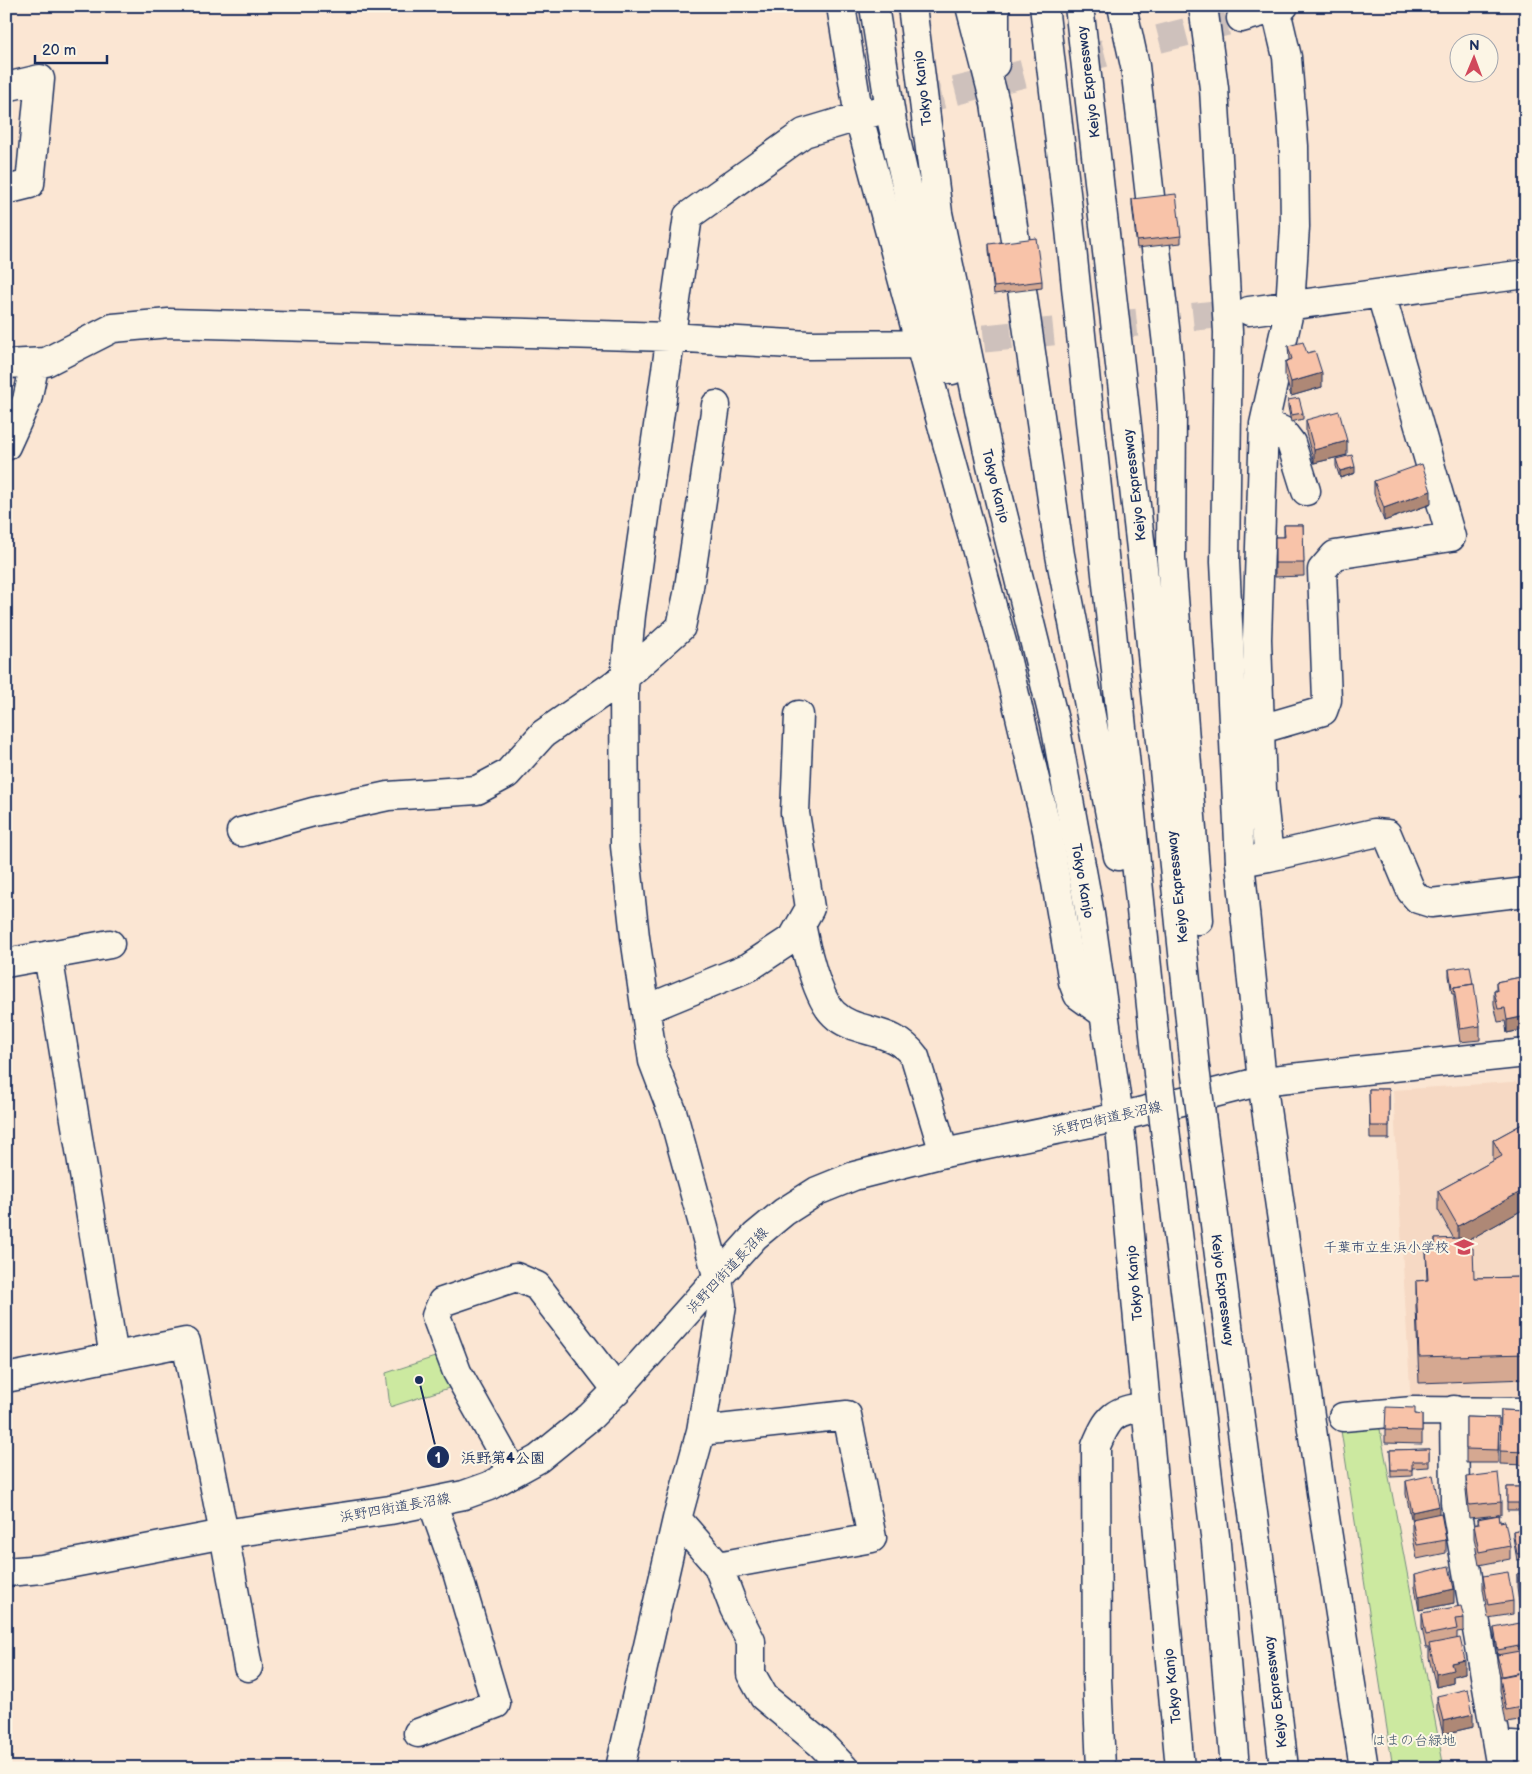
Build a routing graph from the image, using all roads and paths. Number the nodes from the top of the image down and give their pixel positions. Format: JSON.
{"nodes":[{"id":1,"x":842,"y":6,"type":"edge"},
{"id":2,"x":874,"y":6,"type":"edge"},
{"id":3,"x":912,"y":6,"type":"edge"},
{"id":4,"x":970,"y":6,"type":"edge"},
{"id":5,"x":995,"y":6,"type":"edge"},
{"id":6,"x":1044,"y":6,"type":"edge"},
{"id":7,"x":1079,"y":6,"type":"edge"},
{"id":8,"x":1122,"y":6,"type":"edge"},
{"id":9,"x":1142,"y":6,"type":"edge"},
{"id":10,"x":1203,"y":6,"type":"edge"},
{"id":11,"x":1212,"y":6,"type":"edge"},
{"id":12,"x":1279,"y":7,"type":"edge"},
{"id":13,"x":1241,"y":18,"type":"tunnel mouth"},
{"id":14,"x":1135,"y":66,"type":"junction"},
{"id":15,"x":6,"y":87,"type":"edge"},
{"id":16,"x":1214,"y":88,"type":"junction"},
{"id":17,"x":995,"y":103,"type":"junction"},
{"id":18,"x":867,"y":114,"type":"junction"},
{"id":19,"x":6,"y":190,"type":"edge"},
{"id":20,"x":1016,"y":247,"type":"edge"},
{"id":21,"x":1526,"y":274,"type":"edge"},
{"id":22,"x":1022,"y":290,"type":"edge"},
{"id":23,"x":1381,"y":294,"type":"junction"},
{"id":24,"x":1290,"y":307,"type":"junction"},
{"id":25,"x":1249,"y":311,"type":"tunnel mouth"},
{"id":26,"x":669,"y":337,"type":"junction"},
{"id":27,"x":926,"y":344,"type":"junction"},
{"id":28,"x":35,"y":363,"type":"junction"},
{"id":29,"x":6,"y":364,"type":"edge"},
{"id":30,"x":716,"y":405,"type":"dead end"},
{"id":31,"x":1264,"y":424,"type":"junction"},
{"id":32,"x":6,"y":446,"type":"edge"},
{"id":33,"x":990,"y":466,"type":"junction"},
{"id":34,"x":1306,"y":491,"type":"dead end"},
{"id":35,"x":625,"y":677,"type":"junction"},
{"id":36,"x":799,"y":715,"type":"dead end"},
{"id":37,"x":1261,"y":729,"type":"junction"},
{"id":38,"x":241,"y":832,"type":"dead end"},
{"id":39,"x":1269,"y":857,"type":"junction"},
{"id":40,"x":1240,"y":862,"type":"junction"},
{"id":41,"x":1526,"y":892,"type":"edge"},
{"id":42,"x":801,"y":924,"type":"junction"},
{"id":43,"x":110,"y":944,"type":"dead end"},
{"id":44,"x":48,"y":955,"type":"junction"},
{"id":45,"x":1145,"y":958,"type":"junction"},
{"id":46,"x":6,"y":963,"type":"edge"},
{"id":47,"x":1190,"y":1009,"type":"junction"},
{"id":48,"x":647,"y":1010,"type":"junction"},
{"id":49,"x":1102,"y":1014,"type":"junction"},
{"id":50,"x":1526,"y":1053,"type":"edge"},
{"id":51,"x":1262,"y":1081,"type":"junction"},
{"id":52,"x":1119,"y":1117,"type":"junction"},
{"id":53,"x":944,"y":1153,"type":"junction"},
{"id":54,"x":718,"y":1279,"type":"junction"},
{"id":55,"x":114,"y":1357,"type":"junction"},
{"id":56,"x":6,"y":1378,"type":"edge"},
{"id":57,"x":616,"y":1390,"type":"junction"},
{"id":58,"x":1145,"y":1407,"type":"junction"},
{"id":59,"x":1454,"y":1410,"type":"junction"},
{"id":60,"x":1526,"y":1412,"type":"edge"},
{"id":61,"x":1343,"y":1417,"type":"dead end"},
{"id":62,"x":701,"y":1431,"type":"junction"},
{"id":63,"x":513,"y":1472,"type":"junction"},
{"id":64,"x":432,"y":1502,"type":"junction"},
{"id":65,"x":676,"y":1519,"type":"junction"},
{"id":66,"x":224,"y":1534,"type":"junction"},
{"id":67,"x":718,"y":1566,"type":"junction"},
{"id":68,"x":6,"y":1572,"type":"edge"},
{"id":69,"x":248,"y":1667,"type":"dead end"},
{"id":70,"x":418,"y":1733,"type":"dead end"},
{"id":71,"x":1526,"y":1747,"type":"edge"},
{"id":72,"x":1499,"y":1756,"type":"edge"},
{"id":73,"x":620,"y":1768,"type":"edge"},
{"id":74,"x":844,"y":1768,"type":"edge"},
{"id":75,"x":1102,"y":1768,"type":"edge"},
{"id":76,"x":1180,"y":1768,"type":"edge"},
{"id":77,"x":1235,"y":1768,"type":"edge"},
{"id":78,"x":1284,"y":1768,"type":"edge"},
{"id":79,"x":1364,"y":1768,"type":"edge"}],
"edges":[{"from":1,"to":18,"type":"main road"},
{"from":2,"to":33,"type":"main road"},
{"from":3,"to":33,"type":"main road","name":"Tokyo Kanjo"},
{"from":4,"to":17,"type":"main road"},
{"from":5,"to":17,"type":"main road"},
{"from":6,"to":45,"type":"main road"},
{"from":7,"to":47,"type":"main road","name":"Keiyo Expressway"},
{"from":8,"to":14,"type":"main road"},
{"from":9,"to":14,"type":"main road"},
{"from":10,"to":16,"type":"main road"},
{"from":11,"to":16,"type":"main road"},
{"from":12,"to":13,"type":"main road"},
{"from":12,"to":24,"type":"main road"},
{"from":14,"to":47,"type":"main road"},
{"from":15,"to":19,"type":"main road"},
{"from":16,"to":40,"type":"main road"},
{"from":17,"to":20,"type":"main road"},
{"from":18,"to":26,"type":"main road"},
{"from":18,"to":27,"type":"main road"},
{"from":21,"to":23,"type":"main road"},
{"from":22,"to":45,"type":"main road"},
{"from":23,"to":24,"type":"main road"},
{"from":23,"to":37,"type":"main road"},
{"from":24,"to":25,"type":"main road"},
{"from":24,"to":31,"type":"main road"},
{"from":26,"to":27,"type":"main road"},
{"from":26,"to":28,"type":"main road"},
{"from":26,"to":35,"type":"main road"},
{"from":27,"to":49,"type":"main road"},
{"from":28,"to":29,"type":"main road"},
{"from":28,"to":32,"type":"main road"},
{"from":30,"to":35,"type":"main road"},
{"from":31,"to":34,"type":"main road"},
{"from":31,"to":37,"type":"main road"},
{"from":33,"to":49,"type":"main road","name":"Tokyo Kanjo"},
{"from":35,"to":38,"type":"main road"},
{"from":35,"to":48,"type":"main road"},
{"from":36,"to":42,"type":"main road"},
{"from":37,"to":39,"type":"main road"},
{"from":39,"to":40,"type":"main road"},
{"from":39,"to":41,"type":"main road"},
{"from":40,"to":51,"type":"main road"},
{"from":42,"to":48,"type":"main road"},
{"from":42,"to":53,"type":"main road"},
{"from":43,"to":44,"type":"main road"},
{"from":44,"to":46,"type":"main road"},
{"from":44,"to":55,"type":"main road"},
{"from":45,"to":77,"type":"main road","bridge":true},
{"from":47,"to":78,"type":"main road","name":"Keiyo Expressway","bridge":true},
{"from":48,"to":54,"type":"main road"},
{"from":49,"to":52,"type":"main road","name":"Tokyo Kanjo"},
{"from":50,"to":51,"type":"main road","name":"浜野四街道長沼線"},
{"from":51,"to":52,"type":"main road","name":"浜野四街道長沼線"},
{"from":51,"to":79,"type":"main road"},
{"from":52,"to":53,"type":"main road","name":"浜野四街道長沼線"},
{"from":52,"to":58,"type":"main road","name":"Tokyo Kanjo"},
{"from":53,"to":54,"type":"main road","name":"浜野四街道長沼線"},
{"from":54,"to":57,"type":"main road","name":"浜野四街道長沼線"},
{"from":54,"to":62,"type":"main road"},
{"from":55,"to":56,"type":"main road"},
{"from":55,"to":66,"type":"main road"},
{"from":57,"to":63,"type":"main road","name":"浜野四街道長沼線"},
{"from":57,"to":63,"type":"main road"},
{"from":58,"to":75,"type":"main road"},
{"from":58,"to":76,"type":"main road","name":"Tokyo Kanjo"},
{"from":59,"to":60,"type":"main road"},
{"from":59,"to":61,"type":"main road"},
{"from":59,"to":72,"type":"main road"},
{"from":62,"to":65,"type":"main road"},
{"from":62,"to":67,"type":"main road"},
{"from":63,"to":64,"type":"main road","name":"浜野四街道長沼線"},
{"from":64,"to":66,"type":"main road","name":"浜野四街道長沼線"},
{"from":64,"to":70,"type":"main road"},
{"from":65,"to":67,"type":"main road"},
{"from":65,"to":73,"type":"main road"},
{"from":66,"to":68,"type":"main road","name":"浜野四街道長沼線"},
{"from":66,"to":69,"type":"main road"},
{"from":67,"to":74,"type":"main road"},
{"from":71,"to":72,"type":"main road"}]}
